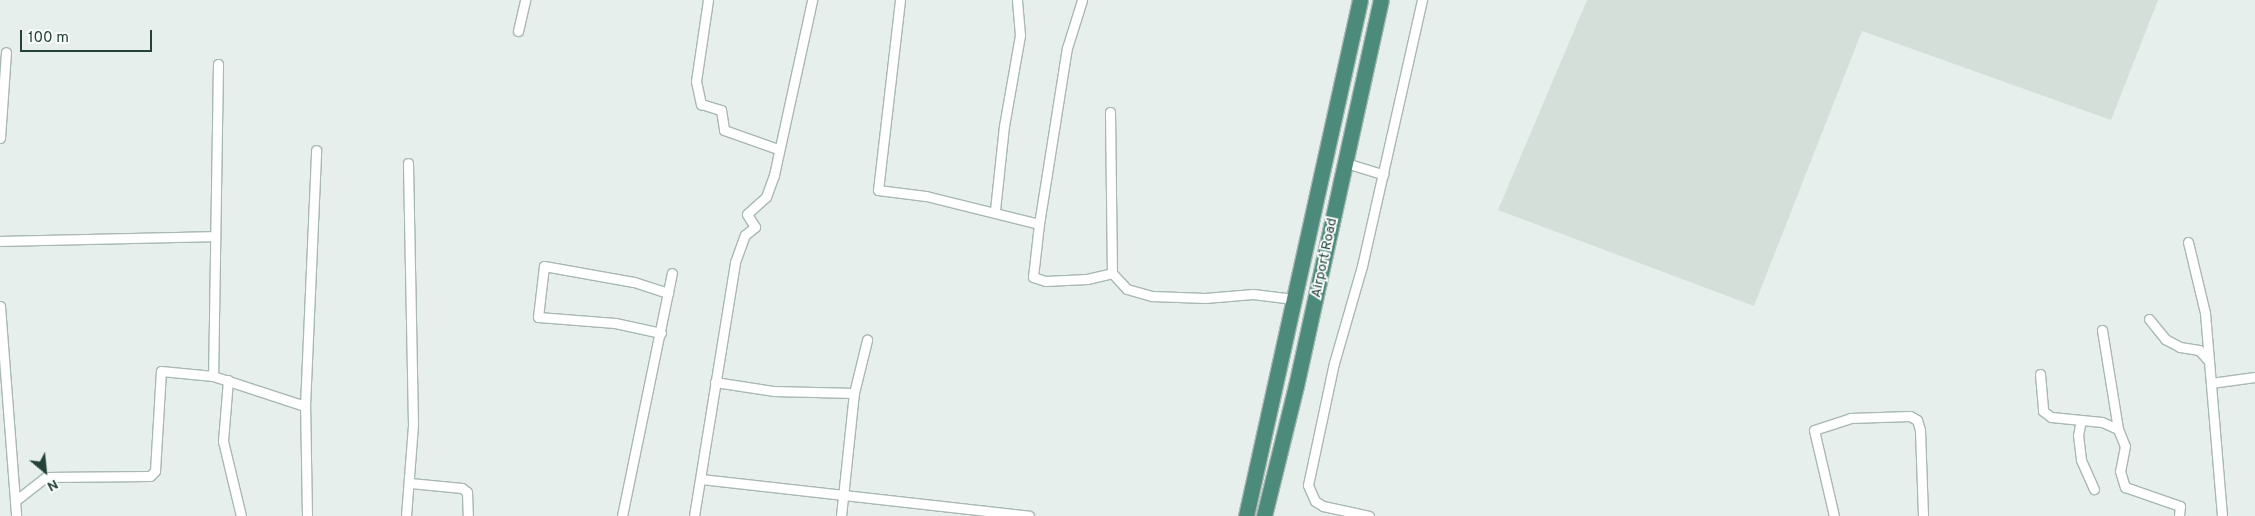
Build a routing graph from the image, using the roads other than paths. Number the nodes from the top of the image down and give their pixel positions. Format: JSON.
{"nodes":[{"id":1,"x":524,"y":0,"type":"edge"},
{"id":2,"x":708,"y":0,"type":"edge"},
{"id":3,"x":812,"y":0,"type":"edge"},
{"id":4,"x":900,"y":0,"type":"edge"},
{"id":5,"x":1016,"y":0,"type":"edge"},
{"id":6,"x":1082,"y":0,"type":"edge"},
{"id":7,"x":1360,"y":0,"type":"edge"},
{"id":8,"x":1381,"y":0,"type":"edge"},
{"id":9,"x":1422,"y":0,"type":"edge"},
{"id":10,"x":518,"y":31,"type":"dead end"},
{"id":11,"x":6,"y":52,"type":"dead end"},
{"id":12,"x":218,"y":64,"type":"dead end"},
{"id":13,"x":1110,"y":112,"type":"dead end"},
{"id":14,"x":0,"y":138,"type":"edge"},
{"id":15,"x":778,"y":149,"type":"junction"},
{"id":16,"x":316,"y":150,"type":"dead end"},
{"id":17,"x":408,"y":163,"type":"dead end"},
{"id":18,"x":1346,"y":163,"type":"junction"},
{"id":19,"x":1383,"y":174,"type":"junction"},
{"id":20,"x":995,"y":210,"type":"junction"},
{"id":21,"x":1039,"y":224,"type":"junction"},
{"id":22,"x":215,"y":236,"type":"junction"},
{"id":23,"x":0,"y":242,"type":"edge"},
{"id":24,"x":2188,"y":242,"type":"dead end"},
{"id":25,"x":672,"y":273,"type":"dead end"},
{"id":26,"x":1112,"y":273,"type":"junction"},
{"id":27,"x":668,"y":293,"type":"junction"},
{"id":28,"x":1294,"y":299,"type":"junction"},
{"id":29,"x":0,"y":306,"type":"edge"},
{"id":30,"x":2149,"y":319,"type":"dead end"},
{"id":31,"x":2102,"y":330,"type":"dead end"},
{"id":32,"x":661,"y":333,"type":"junction"},
{"id":33,"x":867,"y":340,"type":"dead end"},
{"id":34,"x":2207,"y":359,"type":"junction"},
{"id":35,"x":2040,"y":374,"type":"dead end"},
{"id":36,"x":213,"y":376,"type":"junction"},
{"id":37,"x":2255,"y":377,"type":"edge"},
{"id":38,"x":228,"y":380,"type":"junction"},
{"id":39,"x":715,"y":382,"type":"junction"},
{"id":40,"x":2210,"y":383,"type":"junction"},
{"id":41,"x":854,"y":393,"type":"junction"},
{"id":42,"x":305,"y":406,"type":"junction"},
{"id":43,"x":2081,"y":420,"type":"junction"},
{"id":44,"x":2118,"y":429,"type":"junction"},
{"id":45,"x":701,"y":479,"type":"junction"},
{"id":46,"x":410,"y":483,"type":"junction"},
{"id":47,"x":2094,"y":489,"type":"dead end"},
{"id":48,"x":844,"y":496,"type":"junction"},
{"id":49,"x":16,"y":501,"type":"junction"},
{"id":50,"x":16,"y":516,"type":"edge"},
{"id":51,"x":241,"y":516,"type":"edge"},
{"id":52,"x":307,"y":516,"type":"edge"},
{"id":53,"x":406,"y":516,"type":"edge"},
{"id":54,"x":468,"y":516,"type":"edge"},
{"id":55,"x":622,"y":516,"type":"edge"},
{"id":56,"x":694,"y":516,"type":"edge"},
{"id":57,"x":841,"y":516,"type":"edge"},
{"id":58,"x":1029,"y":516,"type":"edge"},
{"id":59,"x":1246,"y":516,"type":"edge"},
{"id":60,"x":1264,"y":516,"type":"edge"},
{"id":61,"x":1369,"y":516,"type":"edge"},
{"id":62,"x":1834,"y":516,"type":"edge"},
{"id":63,"x":1923,"y":516,"type":"edge"},
{"id":64,"x":2178,"y":516,"type":"edge"},
{"id":65,"x":2222,"y":516,"type":"edge"}],
"edges":[{"from":1,"to":10,"type":"street"},
{"from":2,"to":15,"type":"street"},
{"from":3,"to":15,"type":"street"},
{"from":4,"to":20,"type":"street"},
{"from":5,"to":20,"type":"street"},
{"from":6,"to":21,"type":"street"},
{"from":7,"to":28,"type":"highway","name":"Airport Road"},
{"from":8,"to":18,"type":"highway","name":"Airport Road"},
{"from":9,"to":19,"type":"street"},
{"from":11,"to":14,"type":"street"},
{"from":12,"to":22,"type":"street"},
{"from":13,"to":26,"type":"street"},
{"from":15,"to":39,"type":"street"},
{"from":16,"to":42,"type":"street"},
{"from":17,"to":46,"type":"street"},
{"from":18,"to":19,"type":"street"},
{"from":18,"to":60,"type":"highway","name":"Airport Road"},
{"from":19,"to":61,"type":"street"},
{"from":20,"to":21,"type":"street"},
{"from":21,"to":26,"type":"street"},
{"from":22,"to":23,"type":"street"},
{"from":22,"to":36,"type":"street"},
{"from":24,"to":34,"type":"street"},
{"from":25,"to":27,"type":"street"},
{"from":26,"to":28,"type":"street"},
{"from":27,"to":32,"type":"street"},
{"from":27,"to":32,"type":"street"},
{"from":28,"to":59,"type":"highway","name":"Airport Road"},
{"from":29,"to":49,"type":"street"},
{"from":30,"to":34,"type":"street"},
{"from":31,"to":44,"type":"street"},
{"from":32,"to":55,"type":"street"},
{"from":33,"to":41,"type":"street"},
{"from":34,"to":40,"type":"street"},
{"from":35,"to":43,"type":"street"},
{"from":36,"to":38,"type":"street"},
{"from":36,"to":49,"type":"street"},
{"from":37,"to":40,"type":"street"},
{"from":38,"to":42,"type":"street"},
{"from":38,"to":51,"type":"street"},
{"from":39,"to":41,"type":"street"},
{"from":39,"to":45,"type":"street"},
{"from":40,"to":65,"type":"street"},
{"from":41,"to":48,"type":"street"},
{"from":42,"to":52,"type":"street"},
{"from":43,"to":44,"type":"street"},
{"from":43,"to":47,"type":"street"},
{"from":44,"to":64,"type":"street"},
{"from":45,"to":48,"type":"street"},
{"from":45,"to":56,"type":"street"},
{"from":46,"to":53,"type":"street"},
{"from":46,"to":54,"type":"street"},
{"from":48,"to":57,"type":"street"},
{"from":48,"to":58,"type":"street"},
{"from":49,"to":50,"type":"street"},
{"from":62,"to":63,"type":"street"}]}
